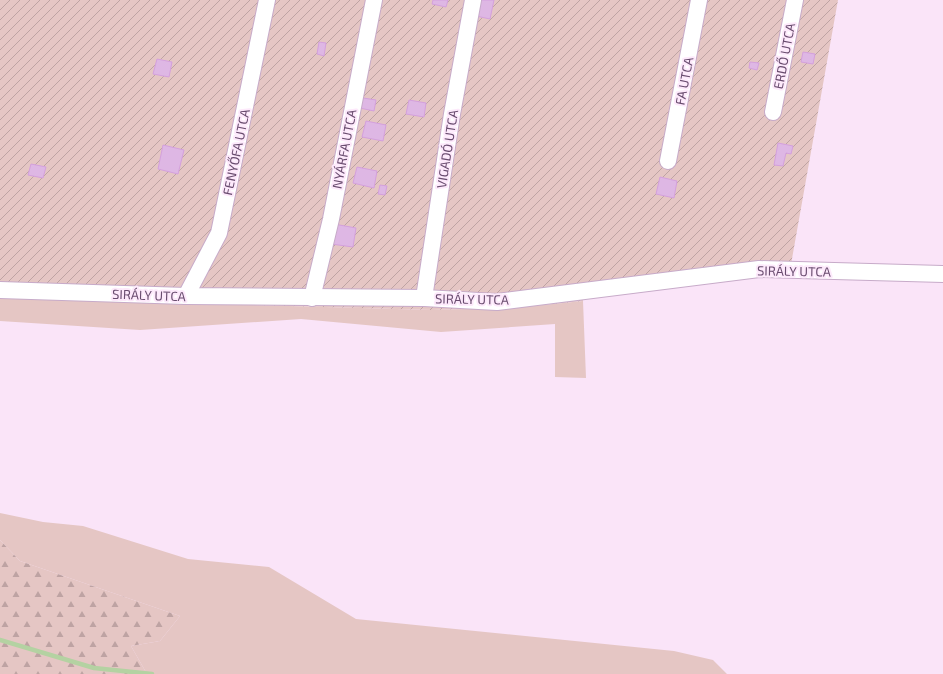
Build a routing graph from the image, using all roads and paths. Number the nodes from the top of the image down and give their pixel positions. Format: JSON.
{"nodes":[{"id":1,"x":267,"y":0,"type":"edge"},
{"id":2,"x":374,"y":0,"type":"edge"},
{"id":3,"x":473,"y":0,"type":"edge"},
{"id":4,"x":699,"y":0,"type":"edge"},
{"id":5,"x":795,"y":0,"type":"edge"},
{"id":6,"x":773,"y":112,"type":"dead end"},
{"id":7,"x":668,"y":162,"type":"dead end"},
{"id":8,"x":943,"y":274,"type":"edge"},
{"id":9,"x":0,"y":290,"type":"edge"},
{"id":10,"x":186,"y":296,"type":"junction"},
{"id":11,"x":312,"y":298,"type":"junction"},
{"id":12,"x":424,"y":298,"type":"junction"}],
"edges":[{"from":1,"to":10,"type":"street","name":"FENYŐFA UTCA"},
{"from":2,"to":11,"type":"street","name":"NYÁRFA UTCA"},
{"from":3,"to":12,"type":"street","name":"VIGADÓ UTCA"},
{"from":4,"to":7,"type":"street","name":"FA UTCA"},
{"from":5,"to":6,"type":"street","name":"ERDŐ UTCA"},
{"from":8,"to":12,"type":"street","name":"SIRÁLY UTCA"},
{"from":9,"to":10,"type":"street","name":"SIRÁLY UTCA"},
{"from":10,"to":11,"type":"street","name":"SIRÁLY UTCA"},
{"from":11,"to":12,"type":"street","name":"SIRÁLY UTCA"}]}
